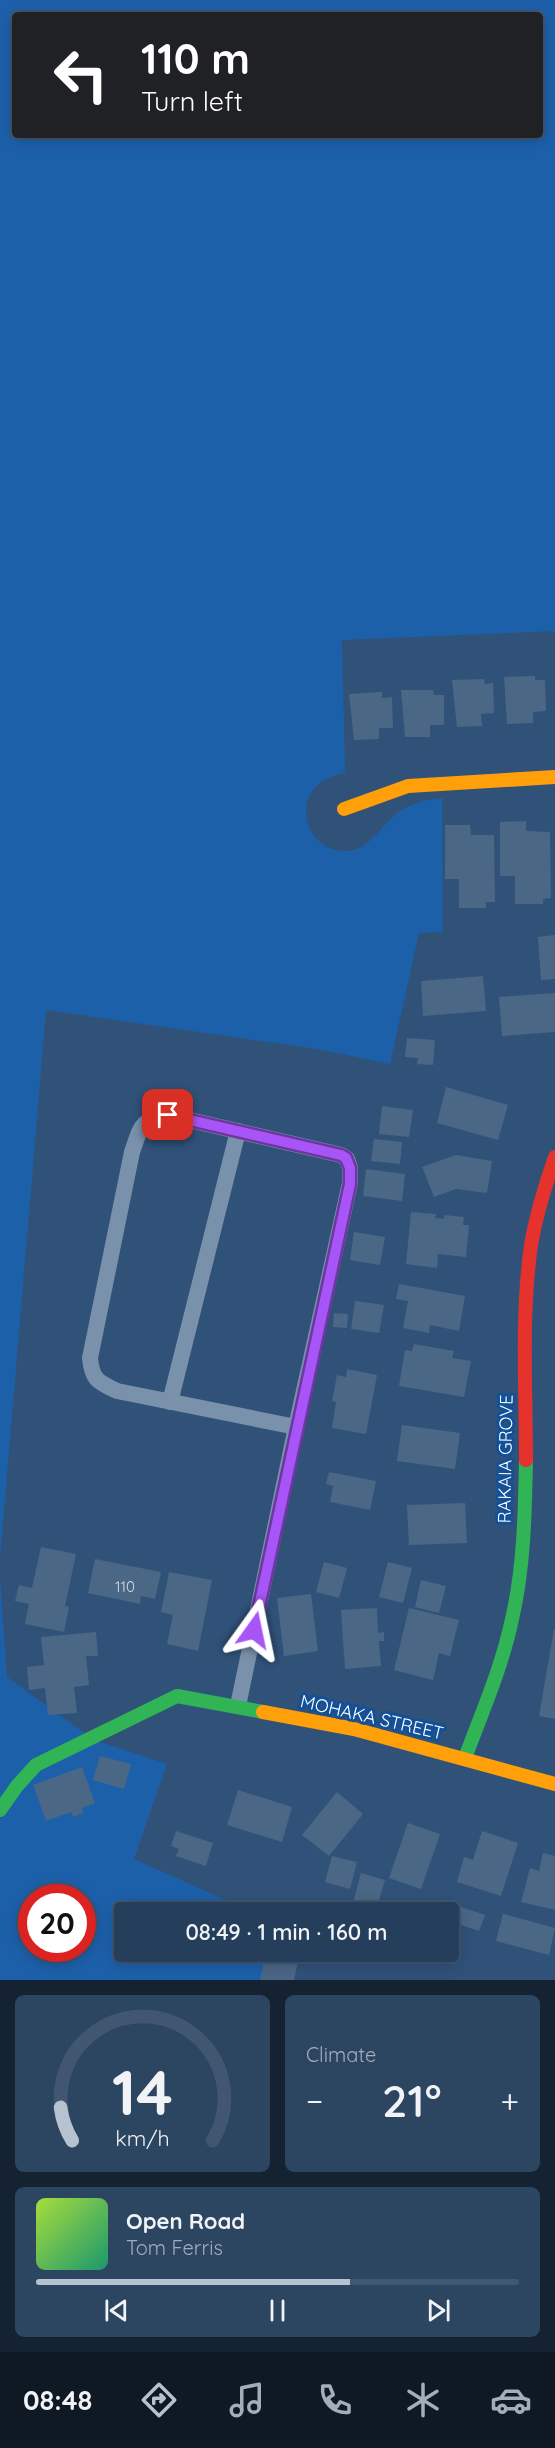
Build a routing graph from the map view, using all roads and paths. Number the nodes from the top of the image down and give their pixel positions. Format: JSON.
{"nodes":[{"id":1,"x":555,"y":777,"type":"edge"},
{"id":2,"x":344,"y":809,"type":"dead end"},
{"id":3,"x":237,"y":1131,"type":"junction"},
{"id":4,"x":555,"y":1157,"type":"edge"},
{"id":5,"x":170,"y":1402,"type":"junction"},
{"id":6,"x":296,"y":1427,"type":"junction"},
{"id":7,"x":238,"y":1706,"type":"junction"},
{"id":8,"x":465,"y":1758,"type":"junction"},
{"id":9,"x":555,"y":1784,"type":"edge"},
{"id":10,"x":0,"y":1810,"type":"edge"}],
"edges":[{"from":1,"to":2,"type":"street"},
{"from":3,"to":5,"type":"lane"},
{"from":3,"to":5,"type":"lane"},
{"from":3,"to":6,"type":"lane"},
{"from":4,"to":8,"type":"street","name":"RAKAIA GROVE"},
{"from":5,"to":6,"type":"lane"},
{"from":6,"to":7,"type":"lane"},
{"from":7,"to":8,"type":"street","name":"MOHAKA STREET"},
{"from":7,"to":10,"type":"street","name":"MOHAKA STREET"},
{"from":8,"to":9,"type":"street","name":"MOHAKA STREET"}]}
